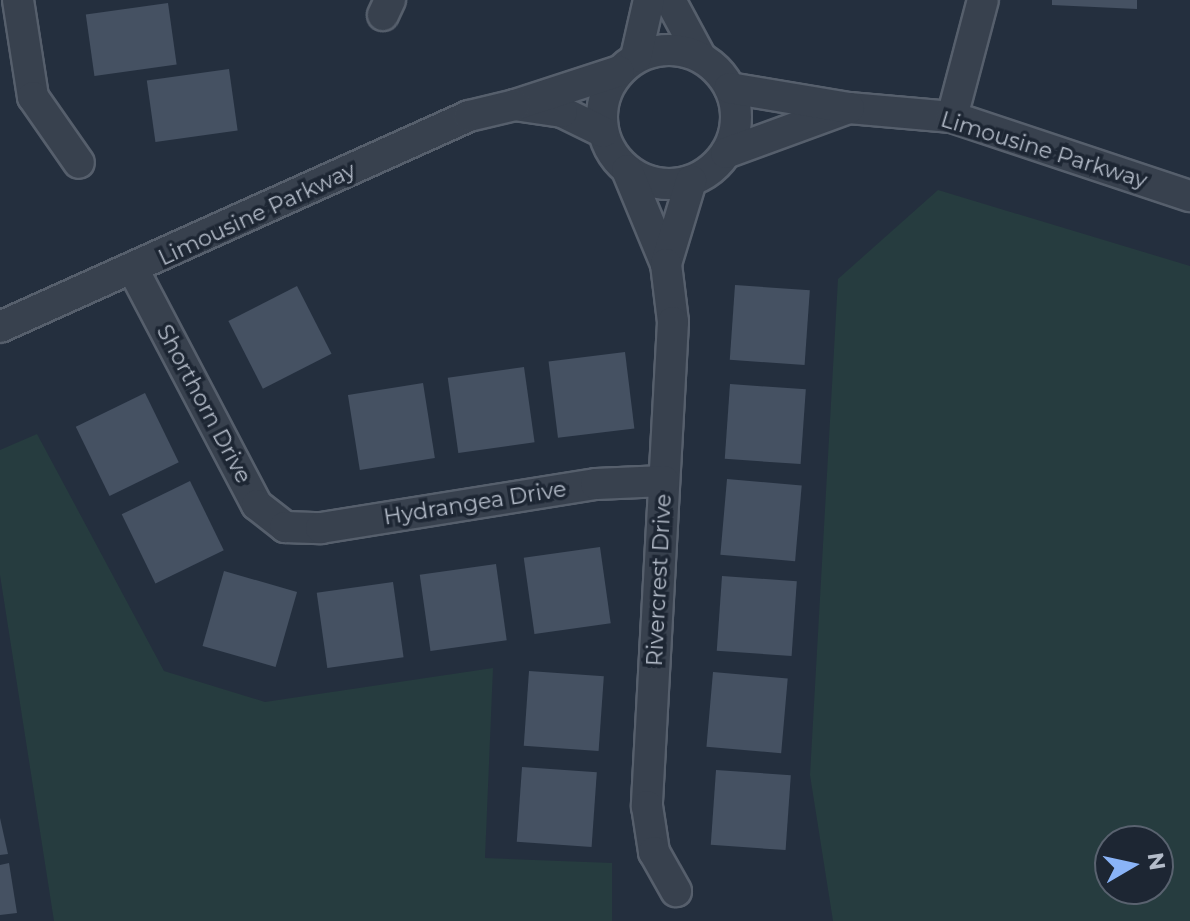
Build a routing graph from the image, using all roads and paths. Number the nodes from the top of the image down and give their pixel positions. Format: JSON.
{"nodes":[{"id":1,"x":18,"y":0,"type":"edge"},
{"id":2,"x":649,"y":0,"type":"edge"},
{"id":3,"x":670,"y":0,"type":"edge"},
{"id":4,"x":983,"y":0,"type":"edge"},
{"id":5,"x":700,"y":56,"type":"junction"},
{"id":6,"x":628,"y":64,"type":"junction"},
{"id":7,"x":730,"y":88,"type":"junction"},
{"id":8,"x":515,"y":105,"type":"junction"},
{"id":9,"x":849,"y":108,"type":"junction"},
{"id":10,"x":952,"y":117,"type":"junction"},
{"id":11,"x":603,"y":132,"type":"junction"},
{"id":12,"x":726,"y":153,"type":"junction"},
{"id":13,"x":79,"y":163,"type":"dead end"},
{"id":14,"x":627,"y":170,"type":"junction"},
{"id":15,"x":691,"y":181,"type":"junction"},
{"id":16,"x":1190,"y":196,"type":"edge"},
{"id":17,"x":666,"y":264,"type":"junction"},
{"id":18,"x":134,"y":271,"type":"junction"},
{"id":19,"x":0,"y":327,"type":"edge"},
{"id":20,"x":664,"y":481,"type":"junction"},
{"id":21,"x":285,"y":527,"type":"joint"},
{"id":22,"x":676,"y":891,"type":"dead end"}],
"edges":[{"from":1,"to":13,"type":"street"},
{"from":2,"to":6,"type":"street"},
{"from":3,"to":5,"type":"street"},
{"from":4,"to":10,"type":"street"},
{"from":5,"to":6,"type":"street"},
{"from":5,"to":7,"type":"street"},
{"from":6,"to":8,"type":"street","name":"Limousine Parkway"},
{"from":6,"to":11,"type":"street"},
{"from":7,"to":9,"type":"street","name":"Limousine Parkway"},
{"from":7,"to":12,"type":"street"},
{"from":8,"to":11,"type":"street","name":"Limousine Parkway"},
{"from":8,"to":18,"type":"street","name":"Limousine Parkway"},
{"from":9,"to":10,"type":"street","name":"Limousine Parkway"},
{"from":9,"to":12,"type":"street","name":"Limousine Parkway"},
{"from":10,"to":16,"type":"street","name":"Limousine Parkway"},
{"from":11,"to":14,"type":"street"},
{"from":12,"to":15,"type":"street"},
{"from":14,"to":15,"type":"street"},
{"from":14,"to":17,"type":"street","name":"Rivercrest Drive"},
{"from":15,"to":17,"type":"street","name":"Rivercrest Drive"},
{"from":17,"to":20,"type":"street","name":"Rivercrest Drive"},
{"from":18,"to":19,"type":"street","name":"Limousine Parkway"},
{"from":18,"to":21,"type":"street","name":"Shorthorn Drive"},
{"from":20,"to":21,"type":"street","name":"Hydrangea Drive"},
{"from":20,"to":22,"type":"street","name":"Rivercrest Drive"}]}
